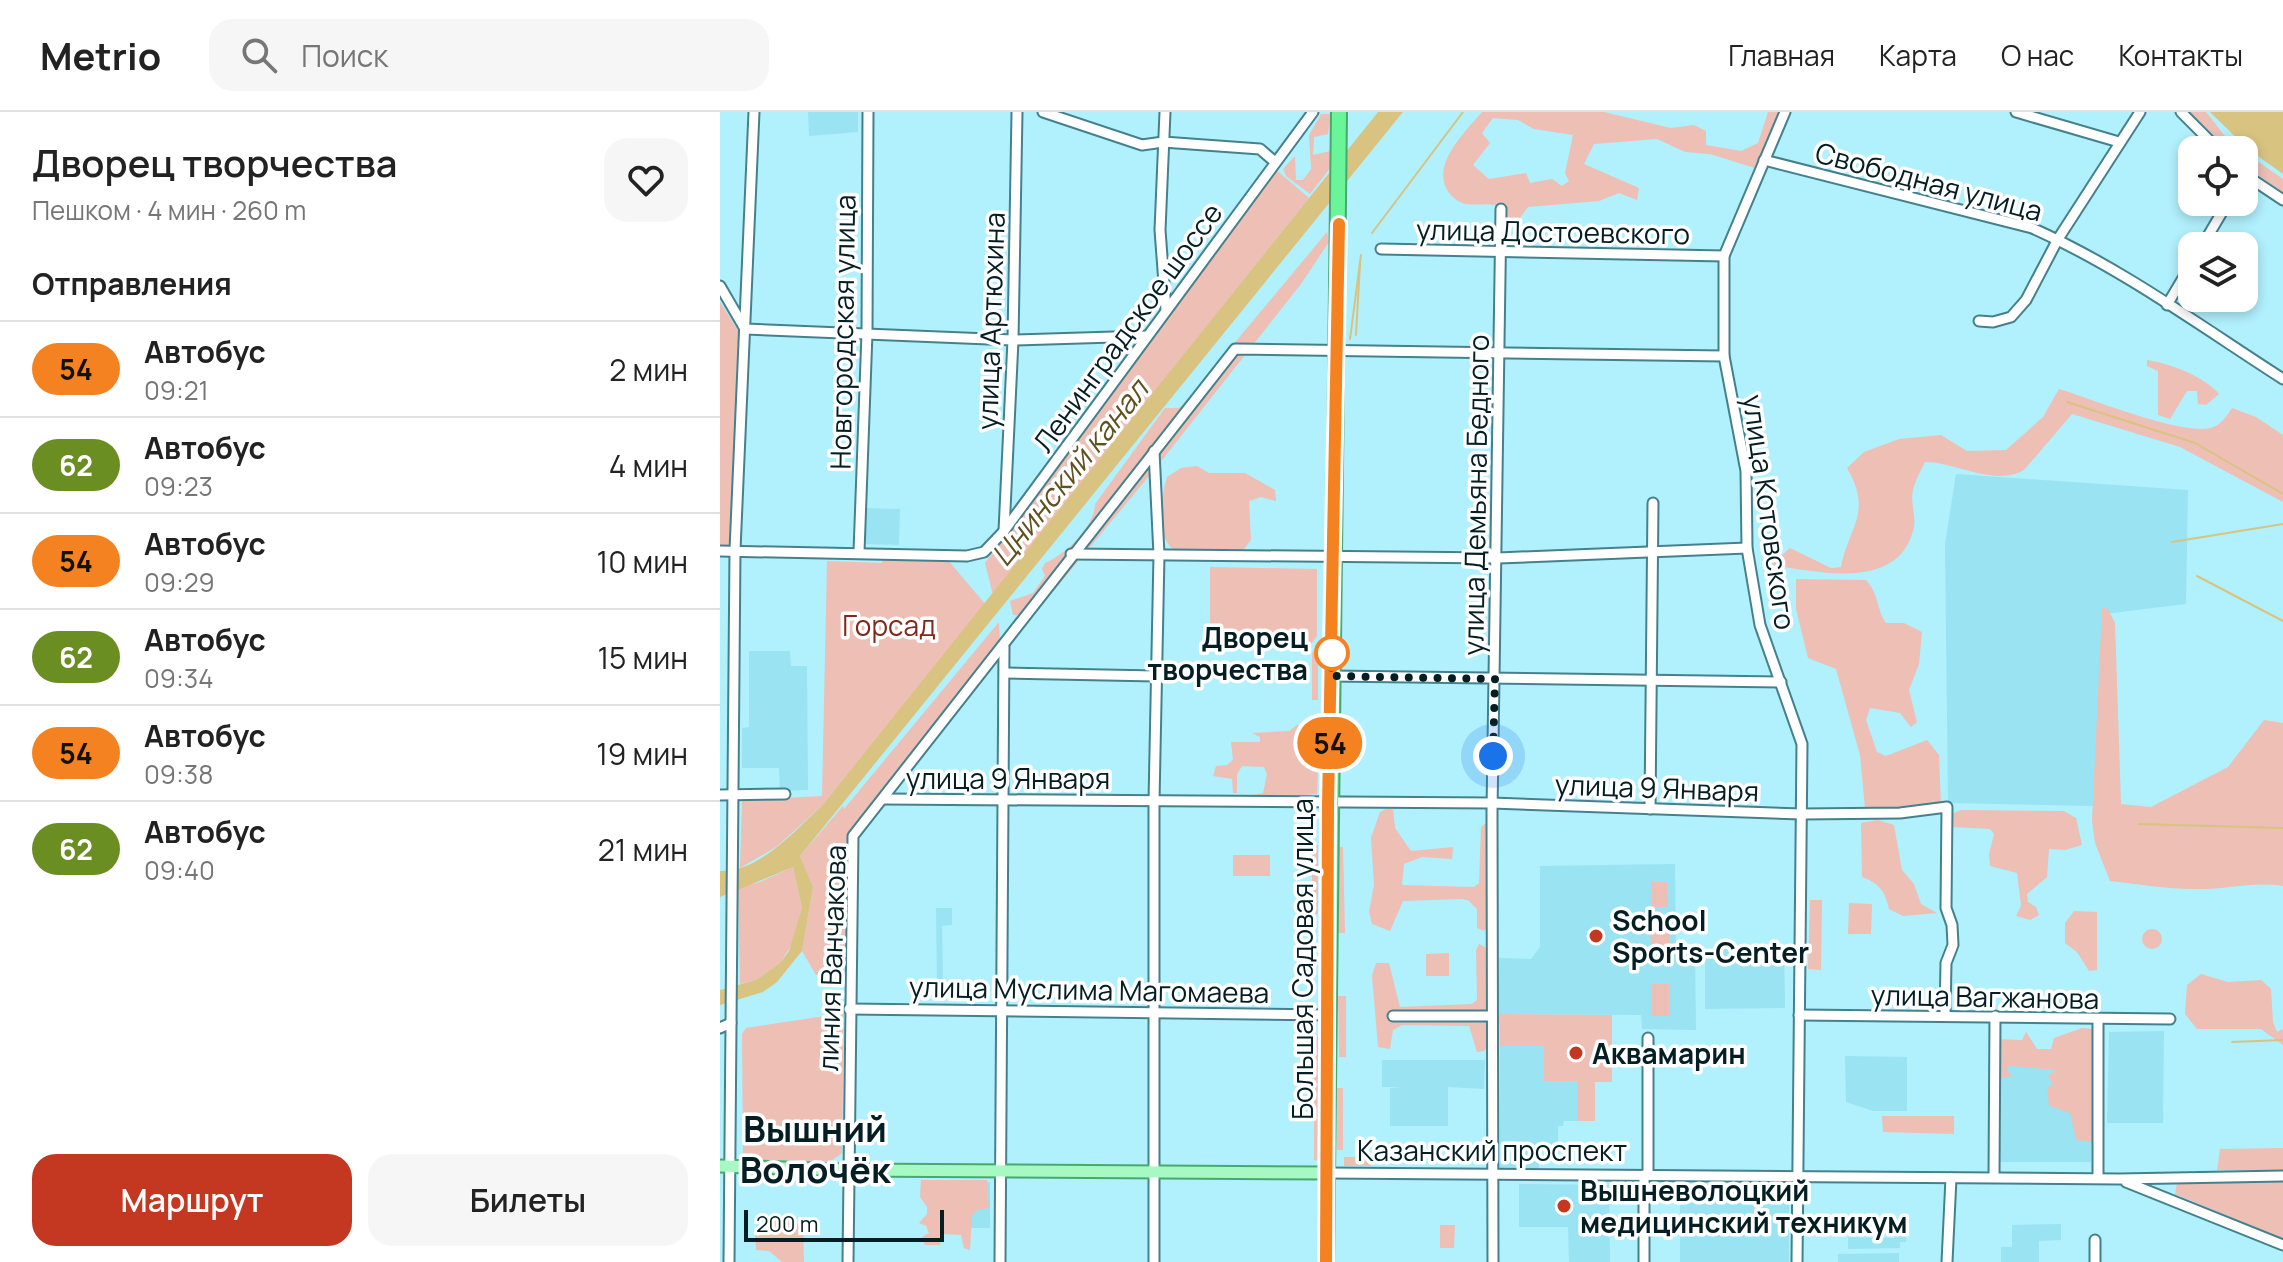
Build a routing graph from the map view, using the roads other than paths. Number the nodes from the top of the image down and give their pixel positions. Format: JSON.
{"nodes":[{"id":1,"x":754,"y":112,"type":"edge"},
{"id":2,"x":868,"y":112,"type":"edge"},
{"id":3,"x":1017,"y":112,"type":"edge"},
{"id":4,"x":1043,"y":112,"type":"edge"},
{"id":5,"x":1165,"y":112,"type":"edge"},
{"id":6,"x":1313,"y":112,"type":"edge"},
{"id":7,"x":1339,"y":112,"type":"edge"},
{"id":8,"x":1785,"y":112,"type":"edge"},
{"id":9,"x":2016,"y":112,"type":"edge"},
{"id":10,"x":2140,"y":112,"type":"edge"},
{"id":11,"x":2181,"y":112,"type":"edge"},
{"id":12,"x":2205,"y":136,"type":"edge"},
{"id":13,"x":1163,"y":142,"type":"junction"},
{"id":14,"x":2119,"y":142,"type":"junction"},
{"id":15,"x":1764,"y":160,"type":"junction"},
{"id":16,"x":1275,"y":162,"type":"junction"},
{"id":17,"x":2258,"y":184,"type":"edge"},
{"id":18,"x":2283,"y":200,"type":"edge"},
{"id":19,"x":1501,"y":209,"type":"dead end"},
{"id":20,"x":2058,"y":239,"type":"junction"},
{"id":21,"x":1381,"y":249,"type":"dead end"},
{"id":22,"x":1501,"y":252,"type":"junction"},
{"id":23,"x":1724,"y":256,"type":"junction"},
{"id":24,"x":720,"y":286,"type":"edge"},
{"id":25,"x":2178,"y":287,"type":"edge"},
{"id":26,"x":2167,"y":305,"type":"junction"},
{"id":27,"x":1166,"y":310,"type":"junction"},
{"id":28,"x":1979,"y":321,"type":"dead end"},
{"id":29,"x":745,"y":329,"type":"junction"},
{"id":30,"x":867,"y":333,"type":"junction"},
{"id":31,"x":1146,"y":336,"type":"junction"},
{"id":32,"x":1013,"y":340,"type":"junction"},
{"id":33,"x":1338,"y":350,"type":"junction"},
{"id":34,"x":1497,"y":351,"type":"junction"},
{"id":35,"x":1724,"y":356,"type":"junction"},
{"id":36,"x":2283,"y":379,"type":"edge"},
{"id":37,"x":1154,"y":451,"type":"junction"},
{"id":38,"x":1653,"y":503,"type":"dead end"},
{"id":39,"x":1004,"y":531,"type":"junction"},
{"id":40,"x":1747,"y":548,"type":"junction"},
{"id":41,"x":735,"y":550,"type":"junction"},
{"id":42,"x":720,"y":551,"type":"edge"},
{"id":43,"x":859,"y":552,"type":"junction"},
{"id":44,"x":1654,"y":552,"type":"junction"},
{"id":45,"x":1071,"y":554,"type":"junction"},
{"id":46,"x":1159,"y":555,"type":"junction"},
{"id":47,"x":1333,"y":557,"type":"junction"},
{"id":48,"x":1498,"y":558,"type":"junction"},
{"id":49,"x":1004,"y":647,"type":"junction"},
{"id":50,"x":720,"y":672,"type":"edge"},
{"id":51,"x":734,"y":672,"type":"junction"},
{"id":52,"x":1005,"y":673,"type":"junction"},
{"id":53,"x":1156,"y":676,"type":"junction"},
{"id":54,"x":1331,"y":676,"type":"junction"},
{"id":55,"x":1495,"y":679,"type":"junction"},
{"id":56,"x":1651,"y":680,"type":"junction"},
{"id":57,"x":1781,"y":682,"type":"junction"},
{"id":58,"x":785,"y":794,"type":"dead end"},
{"id":59,"x":720,"y":795,"type":"edge"},
{"id":60,"x":733,"y":796,"type":"junction"},
{"id":61,"x":884,"y":799,"type":"junction"},
{"id":62,"x":1003,"y":799,"type":"junction"},
{"id":63,"x":1154,"y":801,"type":"junction"},
{"id":64,"x":1492,"y":803,"type":"junction"},
{"id":65,"x":1328,"y":805,"type":"junction"},
{"id":66,"x":1650,"y":809,"type":"junction"},
{"id":67,"x":1802,"y":814,"type":"junction"},
{"id":68,"x":1003,"y":1008,"type":"junction"},
{"id":69,"x":849,"y":1009,"type":"junction"},
{"id":70,"x":1156,"y":1011,"type":"junction"},
{"id":71,"x":1329,"y":1015,"type":"junction"},
{"id":72,"x":1799,"y":1015,"type":"junction"},
{"id":73,"x":1945,"y":1015,"type":"junction"},
{"id":74,"x":1393,"y":1016,"type":"dead end"},
{"id":75,"x":1492,"y":1016,"type":"junction"},
{"id":76,"x":1995,"y":1016,"type":"junction"},
{"id":77,"x":2170,"y":1019,"type":"dead end"},
{"id":78,"x":2098,"y":1020,"type":"junction"},
{"id":79,"x":731,"y":1023,"type":"junction"},
{"id":80,"x":720,"y":1028,"type":"edge"},
{"id":81,"x":1648,"y":1038,"type":"dead end"},
{"id":82,"x":726,"y":1166,"type":"edge"},
{"id":83,"x":848,"y":1170,"type":"junction"},
{"id":84,"x":1155,"y":1171,"type":"junction"},
{"id":85,"x":1001,"y":1172,"type":"junction"},
{"id":86,"x":1327,"y":1173,"type":"junction"},
{"id":87,"x":1494,"y":1173,"type":"junction"},
{"id":88,"x":1646,"y":1175,"type":"junction"},
{"id":89,"x":1798,"y":1176,"type":"junction"},
{"id":90,"x":2283,"y":1176,"type":"edge"},
{"id":91,"x":1994,"y":1177,"type":"junction"},
{"id":92,"x":2098,"y":1177,"type":"junction"},
{"id":93,"x":1951,"y":1178,"type":"junction"},
{"id":94,"x":2119,"y":1179,"type":"junction"},
{"id":95,"x":2095,"y":1240,"type":"dead end"},
{"id":96,"x":2283,"y":1245,"type":"edge"},
{"id":97,"x":729,"y":1262,"type":"edge"},
{"id":98,"x":848,"y":1262,"type":"edge"},
{"id":99,"x":1000,"y":1262,"type":"edge"},
{"id":100,"x":1154,"y":1262,"type":"edge"},
{"id":101,"x":1326,"y":1262,"type":"edge"},
{"id":102,"x":1493,"y":1262,"type":"edge"},
{"id":103,"x":1644,"y":1262,"type":"edge"},
{"id":104,"x":1797,"y":1262,"type":"edge"},
{"id":105,"x":1947,"y":1262,"type":"edge"},
{"id":106,"x":2095,"y":1262,"type":"edge"}],
"edges":[{"from":1,"to":29,"type":"street"},
{"from":2,"to":30,"type":"street","name":"Новгородская улица"},
{"from":3,"to":32,"type":"street","name":"улица Артюхина"},
{"from":4,"to":13,"type":"street"},
{"from":5,"to":13,"type":"street"},
{"from":6,"to":16,"type":"street","name":"Ленинградское шоссе"},
{"from":7,"to":33,"type":"highway","name":"Большая Садовая улица"},
{"from":8,"to":15,"type":"street","name":"улица Котовского"},
{"from":9,"to":14,"type":"street"},
{"from":10,"to":14,"type":"street"},
{"from":11,"to":12,"type":"street"},
{"from":13,"to":16,"type":"street"},
{"from":13,"to":27,"type":"street"},
{"from":14,"to":20,"type":"street"},
{"from":15,"to":20,"type":"street","name":"Свободная улица"},
{"from":15,"to":23,"type":"street","name":"улица Котовского"},
{"from":16,"to":27,"type":"street","name":"Ленинградское шоссе"},
{"from":17,"to":18,"type":"street"},
{"from":19,"to":22,"type":"street","name":"улица Демьяна Бедного"},
{"from":20,"to":26,"type":"street","name":"Свободная улица"},
{"from":20,"to":28,"type":"street"},
{"from":21,"to":22,"type":"street","name":"улица Достоевского"},
{"from":22,"to":23,"type":"street","name":"улица Достоевского"},
{"from":22,"to":34,"type":"street","name":"улица Демьяна Бедного"},
{"from":23,"to":35,"type":"street","name":"улица Котовского"},
{"from":24,"to":29,"type":"street"},
{"from":25,"to":26,"type":"street"},
{"from":26,"to":36,"type":"street","name":"Свободная улица"},
{"from":27,"to":31,"type":"street","name":"Ленинградское шоссе"},
{"from":29,"to":30,"type":"street"},
{"from":29,"to":41,"type":"street"},
{"from":30,"to":32,"type":"street"},
{"from":30,"to":43,"type":"street","name":"Новгородская улица"},
{"from":31,"to":32,"type":"street"},
{"from":31,"to":39,"type":"street","name":"Ленинградское шоссе"},
{"from":32,"to":39,"type":"street","name":"улица Артюхина"},
{"from":33,"to":34,"type":"street"},
{"from":33,"to":37,"type":"street","name":"линия Ванчакова"},
{"from":33,"to":47,"type":"highway","name":"Большая Садовая улица"},
{"from":34,"to":35,"type":"street"},
{"from":34,"to":48,"type":"street","name":"улица Демьяна Бедного"},
{"from":35,"to":40,"type":"street","name":"улица Котовского"},
{"from":37,"to":45,"type":"street","name":"линия Ванчакова"},
{"from":37,"to":46,"type":"street"},
{"from":38,"to":44,"type":"street"},
{"from":39,"to":43,"type":"street","name":"Ленинградское шоссе"},
{"from":40,"to":44,"type":"street"},
{"from":40,"to":57,"type":"street","name":"улица Котовского"},
{"from":41,"to":42,"type":"street"},
{"from":41,"to":43,"type":"street"},
{"from":41,"to":51,"type":"street"},
{"from":44,"to":48,"type":"street"},
{"from":44,"to":56,"type":"street"},
{"from":45,"to":46,"type":"street"},
{"from":45,"to":49,"type":"street","name":"линия Ванчакова"},
{"from":46,"to":47,"type":"street"},
{"from":46,"to":53,"type":"street"},
{"from":47,"to":48,"type":"street"},
{"from":47,"to":54,"type":"highway","name":"Большая Садовая улица"},
{"from":48,"to":55,"type":"street","name":"улица Демьяна Бедного"},
{"from":49,"to":52,"type":"street"},
{"from":49,"to":61,"type":"street","name":"линия Ванчакова"},
{"from":50,"to":51,"type":"street"},
{"from":51,"to":60,"type":"street"},
{"from":52,"to":53,"type":"street"},
{"from":52,"to":62,"type":"street"},
{"from":53,"to":63,"type":"street"},
{"from":54,"to":55,"type":"street"},
{"from":54,"to":65,"type":"highway","name":"Большая Садовая улица"},
{"from":55,"to":56,"type":"street"},
{"from":55,"to":64,"type":"street","name":"улица Демьяна Бедного"},
{"from":56,"to":57,"type":"street"},
{"from":56,"to":66,"type":"street"},
{"from":57,"to":67,"type":"street","name":"улица Котовского"},
{"from":58,"to":60,"type":"street"},
{"from":59,"to":60,"type":"street"},
{"from":60,"to":79,"type":"street"},
{"from":61,"to":62,"type":"street","name":"улица 9 Января"},
{"from":61,"to":69,"type":"street","name":"линия Ванчакова"},
{"from":62,"to":63,"type":"street","name":"улица 9 Января"},
{"from":62,"to":68,"type":"street"},
{"from":63,"to":65,"type":"street","name":"улица 9 Января"},
{"from":63,"to":70,"type":"street"},
{"from":64,"to":65,"type":"street","name":"улица 9 Января"},
{"from":64,"to":66,"type":"street","name":"улица 9 Января"},
{"from":64,"to":75,"type":"street","name":"улица Демьяна Бедного"},
{"from":65,"to":71,"type":"highway","name":"Большая Садовая улица"},
{"from":66,"to":67,"type":"street","name":"улица 9 Января"},
{"from":67,"to":72,"type":"street","name":"улица Котовского"},
{"from":67,"to":73,"type":"street","name":"улица 9 Января"},
{"from":68,"to":69,"type":"street","name":"улица Муслима Магомаева"},
{"from":68,"to":70,"type":"street","name":"улица Муслима Магомаева"},
{"from":68,"to":85,"type":"street"},
{"from":69,"to":83,"type":"street","name":"линия Ванчакова"},
{"from":70,"to":71,"type":"street","name":"улица Муслима Магомаева"},
{"from":70,"to":84,"type":"street"},
{"from":71,"to":86,"type":"highway","name":"Большая Садовая улица"},
{"from":72,"to":73,"type":"street","name":"улица Вагжанова"},
{"from":72,"to":89,"type":"street","name":"улица Котовского"},
{"from":73,"to":76,"type":"street","name":"улица Вагжанова"},
{"from":74,"to":75,"type":"street"},
{"from":75,"to":87,"type":"street","name":"улица Демьяна Бедного"},
{"from":76,"to":78,"type":"street","name":"улица Вагжанова"},
{"from":76,"to":91,"type":"street"},
{"from":77,"to":78,"type":"street","name":"улица Вагжанова"},
{"from":78,"to":92,"type":"street"},
{"from":79,"to":80,"type":"street"},
{"from":79,"to":82,"type":"street"},
{"from":81,"to":88,"type":"street"},
{"from":82,"to":83,"type":"main road","name":"Казанский проспект"},
{"from":82,"to":97,"type":"street"},
{"from":83,"to":85,"type":"main road","name":"Казанский проспект"},
{"from":83,"to":98,"type":"street","name":"линия Ванчакова"},
{"from":84,"to":85,"type":"main road","name":"Казанский проспект"},
{"from":84,"to":86,"type":"main road","name":"Казанский проспект"},
{"from":84,"to":100,"type":"street"},
{"from":85,"to":99,"type":"street"},
{"from":86,"to":87,"type":"street","name":"Казанский проспект"},
{"from":86,"to":101,"type":"highway","name":"Большая Садовая улица"},
{"from":87,"to":88,"type":"street","name":"Казанский проспект"},
{"from":87,"to":102,"type":"street","name":"улица Демьяна Бедного"},
{"from":88,"to":89,"type":"street","name":"Казанский проспект"},
{"from":88,"to":103,"type":"street"},
{"from":89,"to":93,"type":"street","name":"Казанский проспект"},
{"from":89,"to":104,"type":"street","name":"улица Котовского"},
{"from":90,"to":94,"type":"street","name":"Казанский проспект"},
{"from":91,"to":92,"type":"street","name":"Казанский проспект"},
{"from":91,"to":93,"type":"street","name":"Казанский проспект"},
{"from":92,"to":94,"type":"street","name":"Казанский проспект"},
{"from":93,"to":105,"type":"street"},
{"from":94,"to":96,"type":"street","name":"Казанский проспект"},
{"from":95,"to":106,"type":"street"}]}
